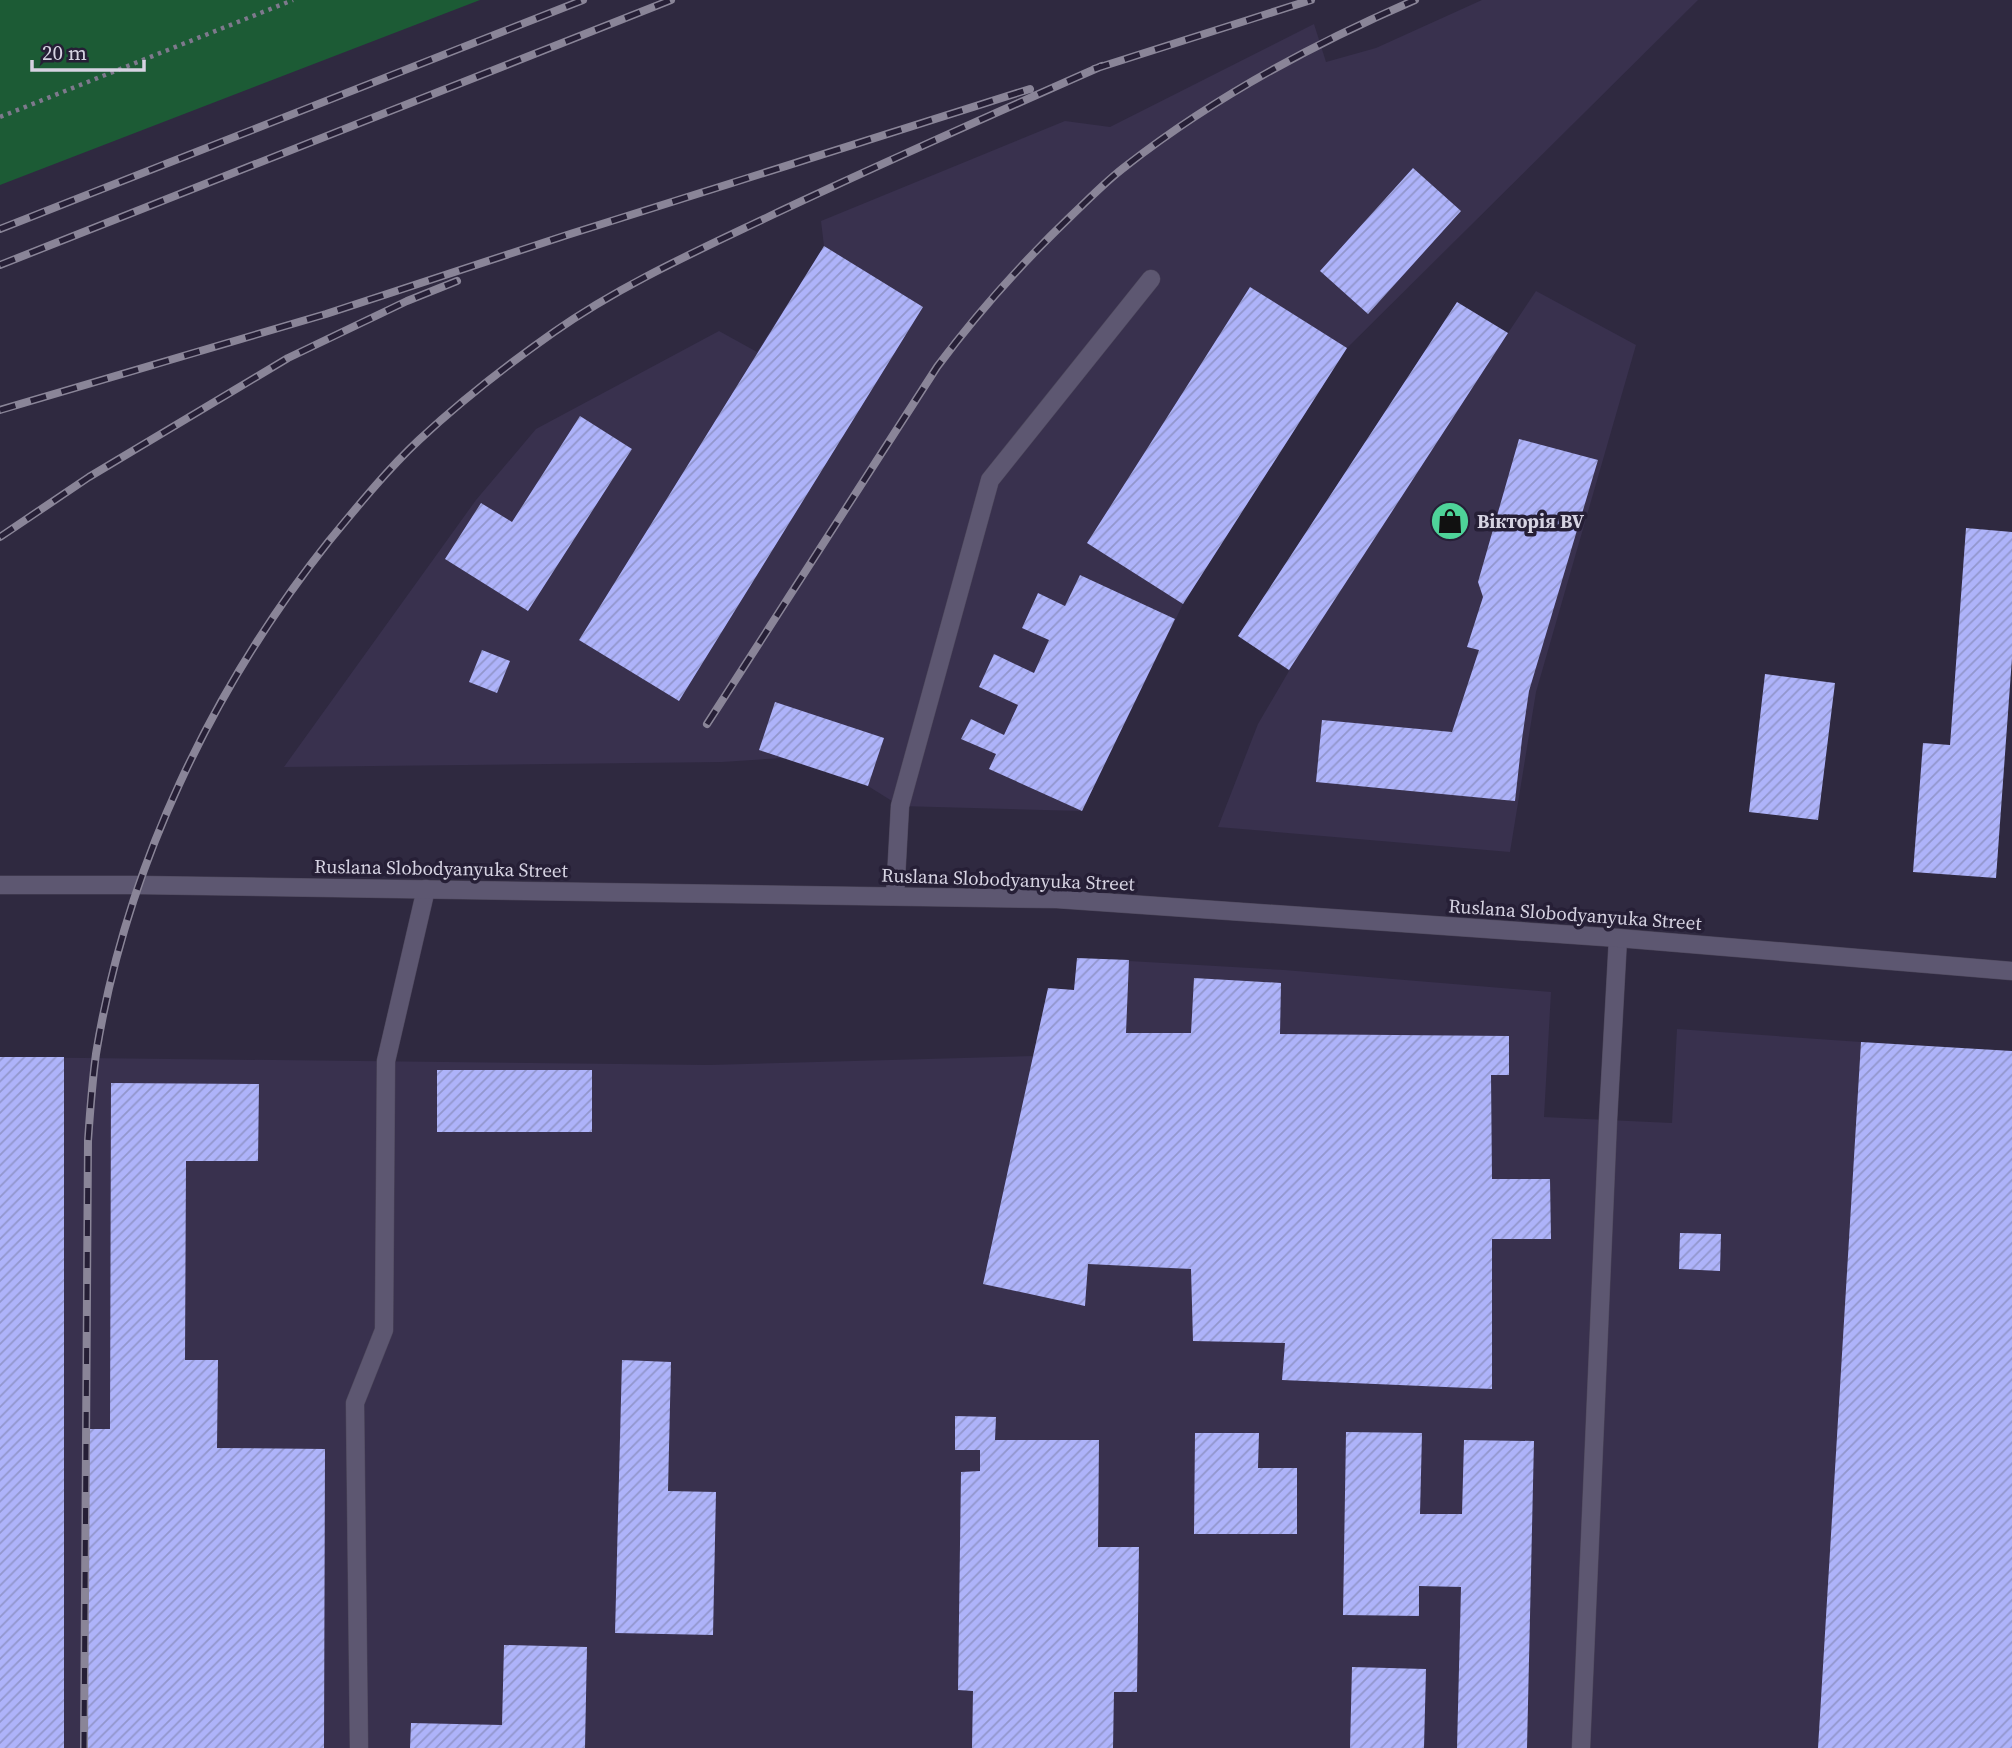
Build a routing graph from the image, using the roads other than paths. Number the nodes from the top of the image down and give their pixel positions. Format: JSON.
{"nodes":[{"id":1,"x":1151,"y":279,"type":"dead end"},
{"id":2,"x":0,"y":885,"type":"edge"},
{"id":3,"x":426,"y":889,"type":"junction"},
{"id":4,"x":895,"y":896,"type":"junction"},
{"id":5,"x":1618,"y":938,"type":"junction"},
{"id":6,"x":2012,"y":971,"type":"edge"},
{"id":7,"x":359,"y":1748,"type":"edge"},
{"id":8,"x":1581,"y":1748,"type":"edge"}],
"edges":[{"from":1,"to":4,"type":"street"},
{"from":2,"to":3,"type":"street","name":"Ruslana Slobodyanyuka Street"},
{"from":3,"to":4,"type":"street","name":"Ruslana Slobodyanyuka Street"},
{"from":3,"to":7,"type":"street"},
{"from":4,"to":5,"type":"street","name":"Ruslana Slobodyanyuka Street"},
{"from":5,"to":6,"type":"street","name":"Ruslana Slobodyanyuka Street"},
{"from":5,"to":8,"type":"street"}]}
